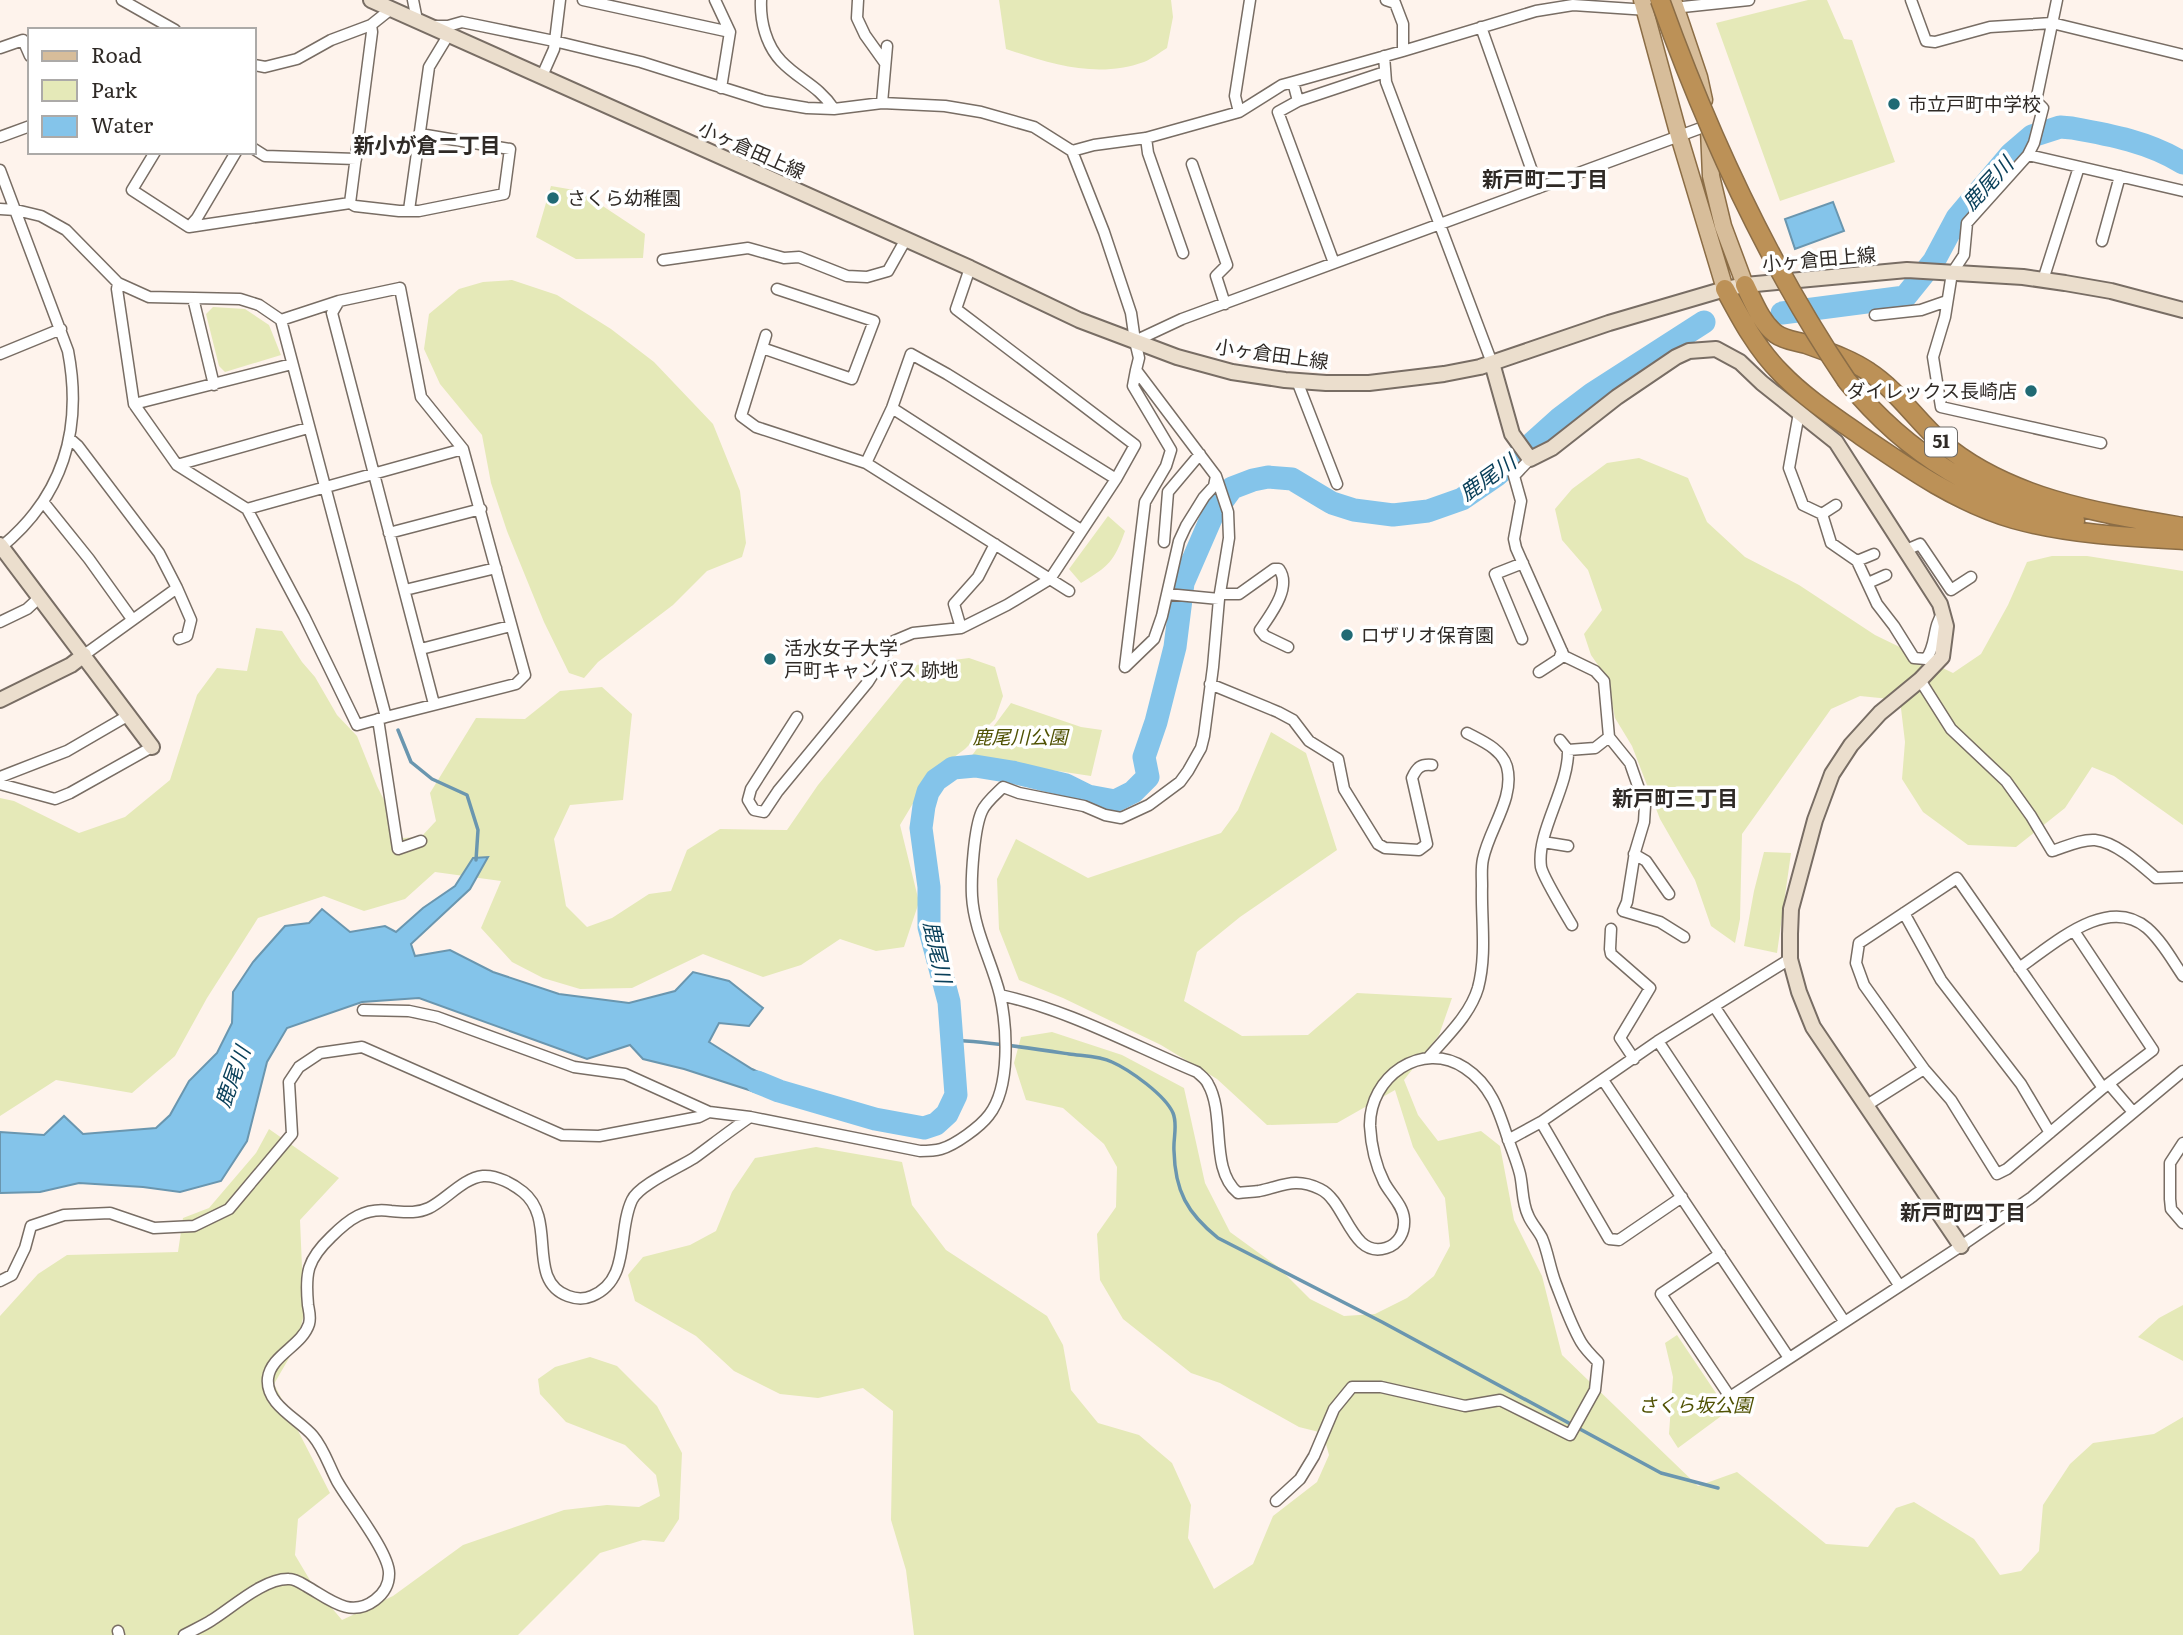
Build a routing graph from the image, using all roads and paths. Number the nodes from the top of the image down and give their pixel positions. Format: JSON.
{"nodes":[{"id":1,"x":122,"y":0,"type":"edge"},
{"id":2,"x":371,"y":0,"type":"edge"},
{"id":3,"x":413,"y":0,"type":"edge"},
{"id":4,"x":560,"y":0,"type":"edge"},
{"id":5,"x":583,"y":0,"type":"edge"},
{"id":6,"x":715,"y":0,"type":"edge"},
{"id":7,"x":761,"y":0,"type":"edge"},
{"id":8,"x":858,"y":0,"type":"edge"},
{"id":9,"x":1250,"y":0,"type":"edge"},
{"id":10,"x":1749,"y":0,"type":"edge"},
{"id":11,"x":1911,"y":0,"type":"edge"},
{"id":12,"x":2057,"y":0,"type":"edge"},
{"id":13,"x":1393,"y":1,"type":"edge"},
{"id":14,"x":1670,"y":3,"type":"edge"},
{"id":15,"x":1643,"y":5,"type":"edge"},
{"id":16,"x":391,"y":9,"type":"junction"},
{"id":17,"x":424,"y":23,"type":"junction"},
{"id":18,"x":2052,"y":23,"type":"junction"},
{"id":19,"x":371,"y":25,"type":"junction"},
{"id":20,"x":1481,"y":27,"type":"junction"},
{"id":21,"x":171,"y":28,"type":"edge"},
{"id":22,"x":730,"y":33,"type":"junction"},
{"id":23,"x":449,"y":34,"type":"junction"},
{"id":24,"x":554,"y":41,"type":"junction"},
{"id":25,"x":887,"y":46,"type":"dead end"},
{"id":26,"x":0,"y":48,"type":"edge"},
{"id":27,"x":28,"y":51,"type":"edge"},
{"id":28,"x":1403,"y":51,"type":"junction"},
{"id":29,"x":2183,"y":55,"type":"edge"},
{"id":30,"x":1384,"y":57,"type":"junction"},
{"id":31,"x":885,"y":64,"type":"junction"},
{"id":32,"x":256,"y":65,"type":"edge"},
{"id":33,"x":1385,"y":72,"type":"junction"},
{"id":34,"x":541,"y":76,"type":"junction"},
{"id":35,"x":1293,"y":82,"type":"junction"},
{"id":36,"x":721,"y":88,"type":"junction"},
{"id":37,"x":1298,"y":101,"type":"junction"},
{"id":38,"x":882,"y":103,"type":"junction"},
{"id":39,"x":834,"y":109,"type":"junction"},
{"id":40,"x":1239,"y":112,"type":"junction"},
{"id":41,"x":1709,"y":125,"type":"junction"},
{"id":42,"x":28,"y":127,"type":"edge"},
{"id":43,"x":420,"y":134,"type":"junction"},
{"id":44,"x":1679,"y":136,"type":"junction"},
{"id":45,"x":0,"y":137,"type":"edge"},
{"id":46,"x":1146,"y":138,"type":"junction"},
{"id":47,"x":256,"y":150,"type":"edge"},
{"id":48,"x":1072,"y":151,"type":"junction"},
{"id":49,"x":154,"y":154,"type":"edge"},
{"id":50,"x":235,"y":154,"type":"edge"},
{"id":51,"x":2028,"y":155,"type":"junction"},
{"id":52,"x":356,"y":159,"type":"junction"},
{"id":53,"x":1192,"y":164,"type":"dead end"},
{"id":54,"x":2079,"y":167,"type":"junction"},
{"id":55,"x":0,"y":170,"type":"edge"},
{"id":56,"x":2120,"y":176,"type":"junction"},
{"id":57,"x":1538,"y":188,"type":"junction"},
{"id":58,"x":2183,"y":191,"type":"edge"},
{"id":59,"x":350,"y":203,"type":"junction"},
{"id":60,"x":0,"y":209,"type":"edge"},
{"id":61,"x":16,"y":210,"type":"junction"},
{"id":62,"x":409,"y":210,"type":"junction"},
{"id":63,"x":1440,"y":223,"type":"junction"},
{"id":64,"x":189,"y":227,"type":"junction"},
{"id":65,"x":906,"y":239,"type":"junction"},
{"id":66,"x":2102,"y":241,"type":"dead end"},
{"id":67,"x":1183,"y":253,"type":"dead end"},
{"id":68,"x":663,"y":260,"type":"dead end"},
{"id":69,"x":1334,"y":263,"type":"junction"},
{"id":70,"x":970,"y":268,"type":"junction"},
{"id":71,"x":1952,"y":273,"type":"junction"},
{"id":72,"x":2043,"y":280,"type":"junction"},
{"id":73,"x":118,"y":283,"type":"junction"},
{"id":74,"x":1745,"y":285,"type":"junction"},
{"id":75,"x":777,"y":289,"type":"dead end"},
{"id":76,"x":1725,"y":289,"type":"junction"},
{"id":77,"x":193,"y":299,"type":"junction"},
{"id":78,"x":339,"y":301,"type":"junction"},
{"id":79,"x":1947,"y":302,"type":"junction"},
{"id":80,"x":1225,"y":303,"type":"junction"},
{"id":81,"x":2183,"y":310,"type":"edge"},
{"id":82,"x":1875,"y":315,"type":"dead end"},
{"id":83,"x":281,"y":320,"type":"junction"},
{"id":84,"x":61,"y":329,"type":"junction"},
{"id":85,"x":766,"y":335,"type":"dead end"},
{"id":86,"x":1135,"y":341,"type":"junction"},
{"id":87,"x":762,"y":348,"type":"junction"},
{"id":88,"x":0,"y":354,"type":"edge"},
{"id":89,"x":1492,"y":363,"type":"junction"},
{"id":90,"x":292,"y":364,"type":"junction"},
{"id":91,"x":1136,"y":370,"type":"junction"},
{"id":92,"x":1297,"y":381,"type":"junction"},
{"id":93,"x":214,"y":386,"type":"junction"},
{"id":94,"x":134,"y":404,"type":"junction"},
{"id":95,"x":892,"y":408,"type":"junction"},
{"id":96,"x":1799,"y":413,"type":"junction"},
{"id":97,"x":308,"y":428,"type":"junction"},
{"id":98,"x":70,"y":439,"type":"junction"},
{"id":99,"x":2101,"y":443,"type":"dead end"},
{"id":100,"x":463,"y":449,"type":"junction"},
{"id":101,"x":1200,"y":454,"type":"junction"},
{"id":102,"x":1530,"y":459,"type":"junction"},
{"id":103,"x":866,"y":463,"type":"junction"},
{"id":104,"x":177,"y":464,"type":"junction"},
{"id":105,"x":374,"y":474,"type":"junction"},
{"id":106,"x":1216,"y":476,"type":"junction"},
{"id":107,"x":1116,"y":479,"type":"junction"},
{"id":108,"x":1337,"y":484,"type":"dead end"},
{"id":109,"x":325,"y":488,"type":"junction"},
{"id":110,"x":44,"y":503,"type":"junction"},
{"id":111,"x":1836,"y":505,"type":"dead end"},
{"id":112,"x":247,"y":509,"type":"junction"},
{"id":113,"x":481,"y":509,"type":"junction"},
{"id":114,"x":1822,"y":514,"type":"junction"},
{"id":115,"x":2183,"y":527,"type":"edge"},
{"id":116,"x":1081,"y":530,"type":"junction"},
{"id":117,"x":389,"y":533,"type":"junction"},
{"id":118,"x":2183,"y":539,"type":"edge"},
{"id":119,"x":1164,"y":542,"type":"dead end"},
{"id":120,"x":995,"y":544,"type":"junction"},
{"id":121,"x":1,"y":547,"type":"edge"},
{"id":122,"x":1906,"y":550,"type":"junction"},
{"id":123,"x":1874,"y":554,"type":"dead end"},
{"id":124,"x":1857,"y":561,"type":"junction"},
{"id":125,"x":1523,"y":563,"type":"junction"},
{"id":126,"x":496,"y":568,"type":"junction"},
{"id":127,"x":1885,"y":575,"type":"dead end"},
{"id":128,"x":1971,"y":577,"type":"dead end"},
{"id":129,"x":1050,"y":579,"type":"junction"},
{"id":130,"x":1868,"y":583,"type":"junction"},
{"id":131,"x":177,"y":588,"type":"junction"},
{"id":132,"x":405,"y":590,"type":"junction"},
{"id":133,"x":1069,"y":591,"type":"dead end"},
{"id":134,"x":1167,"y":594,"type":"junction"},
{"id":135,"x":1220,"y":596,"type":"junction"},
{"id":136,"x":40,"y":597,"type":"junction"},
{"id":137,"x":1944,"y":612,"type":"junction"},
{"id":138,"x":132,"y":619,"type":"junction"},
{"id":139,"x":0,"y":622,"type":"edge"},
{"id":140,"x":510,"y":626,"type":"junction"},
{"id":141,"x":961,"y":628,"type":"junction"},
{"id":142,"x":179,"y":639,"type":"dead end"},
{"id":143,"x":1522,"y":639,"type":"dead end"},
{"id":144,"x":1288,"y":647,"type":"dead end"},
{"id":145,"x":421,"y":649,"type":"junction"},
{"id":146,"x":1562,"y":651,"type":"junction"},
{"id":147,"x":84,"y":655,"type":"junction"},
{"id":148,"x":1539,"y":672,"type":"dead end"},
{"id":149,"x":1920,"y":680,"type":"junction"},
{"id":150,"x":1210,"y":684,"type":"junction"},
{"id":151,"x":0,"y":700,"type":"edge"},
{"id":152,"x":434,"y":704,"type":"junction"},
{"id":153,"x":129,"y":715,"type":"junction"},
{"id":154,"x":797,"y":717,"type":"dead end"},
{"id":155,"x":382,"y":718,"type":"junction"},
{"id":156,"x":1467,"y":733,"type":"dead end"},
{"id":157,"x":1609,"y":737,"type":"junction"},
{"id":158,"x":1560,"y":740,"type":"dead end"},
{"id":159,"x":152,"y":747,"type":"joint"},
{"id":160,"x":1568,"y":750,"type":"junction"},
{"id":161,"x":1432,"y":765,"type":"dead end"},
{"id":162,"x":0,"y":777,"type":"edge"},
{"id":163,"x":0,"y":784,"type":"edge"},
{"id":164,"x":421,"y":841,"type":"dead end"},
{"id":165,"x":1544,"y":842,"type":"junction"},
{"id":166,"x":1568,"y":846,"type":"dead end"},
{"id":167,"x":1634,"y":854,"type":"junction"},
{"id":168,"x":2183,"y":877,"type":"edge"},
{"id":169,"x":1669,"y":894,"type":"dead end"},
{"id":170,"x":1903,"y":913,"type":"junction"},
{"id":171,"x":1572,"y":925,"type":"dead end"},
{"id":172,"x":1611,"y":929,"type":"dead end"},
{"id":173,"x":2074,"y":932,"type":"junction"},
{"id":174,"x":1684,"y":937,"type":"dead end"},
{"id":175,"x":1790,"y":959,"type":"junction"},
{"id":176,"x":2019,"y":968,"type":"junction"},
{"id":177,"x":2183,"y":976,"type":"edge"},
{"id":178,"x":1000,"y":995,"type":"junction"},
{"id":179,"x":1714,"y":1006,"type":"junction"},
{"id":180,"x":363,"y":1010,"type":"dead end"},
{"id":181,"x":1658,"y":1041,"type":"junction"},
{"id":182,"x":1428,"y":1058,"type":"junction"},
{"id":183,"x":1634,"y":1059,"type":"junction"},
{"id":184,"x":1924,"y":1069,"type":"junction"},
{"id":185,"x":2183,"y":1071,"type":"edge"},
{"id":186,"x":1603,"y":1080,"type":"junction"},
{"id":187,"x":2106,"y":1086,"type":"junction"},
{"id":188,"x":1867,"y":1105,"type":"junction"},
{"id":189,"x":709,"y":1112,"type":"junction"},
{"id":190,"x":2133,"y":1112,"type":"junction"},
{"id":191,"x":750,"y":1117,"type":"junction"},
{"id":192,"x":1541,"y":1122,"type":"junction"},
{"id":193,"x":2050,"y":1133,"type":"junction"},
{"id":194,"x":1508,"y":1140,"type":"junction"},
{"id":195,"x":2183,"y":1143,"type":"edge"},
{"id":196,"x":1682,"y":1197,"type":"junction"},
{"id":197,"x":2183,"y":1223,"type":"edge"},
{"id":198,"x":1961,"y":1246,"type":"junction"},
{"id":199,"x":1720,"y":1254,"type":"junction"},
{"id":200,"x":0,"y":1280,"type":"edge"},
{"id":201,"x":1899,"y":1285,"type":"junction"},
{"id":202,"x":1844,"y":1321,"type":"junction"},
{"id":203,"x":1789,"y":1358,"type":"junction"},
{"id":204,"x":1276,"y":1501,"type":"dead end"},
{"id":205,"x":184,"y":1635,"type":"edge"}],
"edges":[{"from":1,"to":21,"type":"street"},
{"from":2,"to":16,"type":"main road","name":"小ヶ倉田上線"},
{"from":3,"to":17,"type":"street"},
{"from":4,"to":24,"type":"street"},
{"from":5,"to":22,"type":"street"},
{"from":6,"to":22,"type":"street"},
{"from":7,"to":39,"type":"street"},
{"from":8,"to":31,"type":"street"},
{"from":9,"to":40,"type":"street"},
{"from":10,"to":14,"type":"street"},
{"from":11,"to":18,"type":"street"},
{"from":12,"to":18,"type":"street"},
{"from":13,"to":28,"type":"street"},
{"from":14,"to":15,"type":"street"},
{"from":14,"to":41,"type":"main road","number":"51"},
{"from":14,"to":118,"type":"highway","number":"51","bridge":true},
{"from":15,"to":20,"type":"street"},
{"from":15,"to":44,"type":"main road","number":"51"},
{"from":16,"to":17,"type":"main road","name":"小ヶ倉田上線"},
{"from":16,"to":19,"type":"street"},
{"from":17,"to":23,"type":"main road","name":"小ヶ倉田上線"},
{"from":17,"to":24,"type":"street"},
{"from":18,"to":29,"type":"street"},
{"from":18,"to":51,"type":"street"},
{"from":19,"to":32,"type":"street"},
{"from":19,"to":52,"type":"street"},
{"from":20,"to":28,"type":"street"},
{"from":20,"to":57,"type":"street"},
{"from":22,"to":36,"type":"street"},
{"from":23,"to":34,"type":"main road","name":"小ヶ倉田上線"},
{"from":23,"to":43,"type":"street"},
{"from":24,"to":34,"type":"street"},
{"from":24,"to":36,"type":"street"},
{"from":25,"to":31,"type":"street"},
{"from":26,"to":27,"type":"street"},
{"from":28,"to":30,"type":"street"},
{"from":30,"to":33,"type":"street"},
{"from":30,"to":35,"type":"street"},
{"from":31,"to":38,"type":"street"},
{"from":33,"to":37,"type":"street"},
{"from":33,"to":63,"type":"street"},
{"from":34,"to":65,"type":"main road","name":"小ヶ倉田上線"},
{"from":35,"to":37,"type":"street"},
{"from":35,"to":40,"type":"street"},
{"from":36,"to":39,"type":"street"},
{"from":37,"to":69,"type":"street"},
{"from":38,"to":39,"type":"street"},
{"from":38,"to":48,"type":"street"},
{"from":40,"to":46,"type":"street"},
{"from":41,"to":44,"type":"street"},
{"from":41,"to":74,"type":"main road","number":"51"},
{"from":42,"to":45,"type":"street"},
{"from":43,"to":62,"type":"street"},
{"from":43,"to":62,"type":"street"},
{"from":44,"to":57,"type":"street"},
{"from":44,"to":76,"type":"main road","number":"51"},
{"from":46,"to":48,"type":"street"},
{"from":46,"to":67,"type":"street"},
{"from":47,"to":52,"type":"street"},
{"from":48,"to":86,"type":"street"},
{"from":49,"to":64,"type":"street"},
{"from":50,"to":64,"type":"street"},
{"from":51,"to":54,"type":"street"},
{"from":51,"to":71,"type":"street"},
{"from":52,"to":59,"type":"street"},
{"from":53,"to":80,"type":"street"},
{"from":54,"to":56,"type":"street"},
{"from":54,"to":72,"type":"street"},
{"from":55,"to":61,"type":"street"},
{"from":56,"to":58,"type":"street"},
{"from":56,"to":66,"type":"street"},
{"from":57,"to":63,"type":"street"},
{"from":59,"to":62,"type":"street"},
{"from":59,"to":64,"type":"street"},
{"from":60,"to":61,"type":"street"},
{"from":61,"to":73,"type":"street"},
{"from":61,"to":84,"type":"street"},
{"from":63,"to":69,"type":"street"},
{"from":63,"to":89,"type":"street"},
{"from":65,"to":68,"type":"street"},
{"from":65,"to":70,"type":"main road","name":"小ヶ倉田上線"},
{"from":69,"to":80,"type":"street"},
{"from":70,"to":86,"type":"main road","name":"小ヶ倉田上線"},
{"from":70,"to":107,"type":"street"},
{"from":71,"to":72,"type":"main road","name":"小ヶ倉田上線"},
{"from":71,"to":74,"type":"main road","name":"小ヶ倉田上線"},
{"from":71,"to":79,"type":"street"},
{"from":72,"to":81,"type":"main road","name":"小ヶ倉田上線"},
{"from":73,"to":77,"type":"street"},
{"from":73,"to":94,"type":"street"},
{"from":74,"to":76,"type":"main road","name":"小ヶ倉田上線"},
{"from":74,"to":115,"type":"highway","number":"51"},
{"from":75,"to":87,"type":"street"},
{"from":76,"to":89,"type":"main road","name":"小ヶ倉田上線"},
{"from":76,"to":118,"type":"highway","number":"51"},
{"from":77,"to":83,"type":"street"},
{"from":77,"to":93,"type":"street"},
{"from":78,"to":83,"type":"street"},
{"from":78,"to":100,"type":"street"},
{"from":78,"to":105,"type":"street"},
{"from":79,"to":82,"type":"street"},
{"from":79,"to":99,"type":"street"},
{"from":80,"to":86,"type":"street"},
{"from":83,"to":90,"type":"street"},
{"from":84,"to":88,"type":"street"},
{"from":84,"to":98,"type":"street"},
{"from":85,"to":87,"type":"street"},
{"from":86,"to":91,"type":"street"},
{"from":86,"to":92,"type":"main road","name":"小ヶ倉田上線"},
{"from":87,"to":103,"type":"street"},
{"from":89,"to":92,"type":"main road","name":"小ヶ倉田上線"},
{"from":89,"to":102,"type":"main road"},
{"from":90,"to":93,"type":"street"},
{"from":90,"to":97,"type":"street"},
{"from":91,"to":101,"type":"street"},
{"from":91,"to":134,"type":"street"},
{"from":92,"to":108,"type":"street"},
{"from":93,"to":94,"type":"street"},
{"from":94,"to":104,"type":"street"},
{"from":95,"to":103,"type":"street"},
{"from":95,"to":107,"type":"street"},
{"from":95,"to":116,"type":"street"},
{"from":96,"to":102,"type":"main road"},
{"from":96,"to":114,"type":"street"},
{"from":96,"to":122,"type":"main road"},
{"from":97,"to":104,"type":"street"},
{"from":97,"to":109,"type":"street"},
{"from":98,"to":110,"type":"street"},
{"from":98,"to":131,"type":"street"},
{"from":100,"to":105,"type":"street"},
{"from":100,"to":113,"type":"street"},
{"from":101,"to":106,"type":"street"},
{"from":101,"to":119,"type":"street"},
{"from":102,"to":125,"type":"street"},
{"from":103,"to":120,"type":"street"},
{"from":104,"to":112,"type":"street"},
{"from":105,"to":109,"type":"street"},
{"from":105,"to":117,"type":"street"},
{"from":106,"to":134,"type":"street"},
{"from":106,"to":135,"type":"street"},
{"from":107,"to":116,"type":"street"},
{"from":109,"to":112,"type":"street"},
{"from":109,"to":155,"type":"street"},
{"from":110,"to":121,"type":"street"},
{"from":110,"to":138,"type":"street"},
{"from":111,"to":114,"type":"street"},
{"from":112,"to":155,"type":"street"},
{"from":113,"to":117,"type":"street"},
{"from":113,"to":126,"type":"street"},
{"from":114,"to":124,"type":"street"},
{"from":116,"to":129,"type":"street"},
{"from":117,"to":132,"type":"street"},
{"from":120,"to":129,"type":"street"},
{"from":120,"to":141,"type":"street"},
{"from":121,"to":136,"type":"main road"},
{"from":122,"to":128,"type":"street"},
{"from":122,"to":137,"type":"main road"},
{"from":123,"to":124,"type":"street"},
{"from":124,"to":130,"type":"street"},
{"from":125,"to":143,"type":"street"},
{"from":125,"to":146,"type":"street"},
{"from":126,"to":132,"type":"street"},
{"from":126,"to":140,"type":"street"},
{"from":127,"to":130,"type":"street"},
{"from":129,"to":133,"type":"street"},
{"from":129,"to":141,"type":"street"},
{"from":130,"to":137,"type":"street"},
{"from":131,"to":138,"type":"street"},
{"from":131,"to":142,"type":"street"},
{"from":132,"to":145,"type":"street"},
{"from":134,"to":135,"type":"street"},
{"from":135,"to":144,"type":"street"},
{"from":135,"to":150,"type":"street"},
{"from":136,"to":139,"type":"street"},
{"from":136,"to":147,"type":"main road"},
{"from":137,"to":149,"type":"main road"},
{"from":138,"to":147,"type":"street"},
{"from":140,"to":145,"type":"street"},
{"from":140,"to":152,"type":"street"},
{"from":141,"to":154,"type":"street"},
{"from":145,"to":152,"type":"street"},
{"from":146,"to":148,"type":"street"},
{"from":146,"to":157,"type":"street"},
{"from":147,"to":151,"type":"main road"},
{"from":147,"to":153,"type":"main road"},
{"from":149,"to":168,"type":"street"},
{"from":149,"to":175,"type":"main road"},
{"from":150,"to":161,"type":"street"},
{"from":150,"to":178,"type":"street"},
{"from":152,"to":155,"type":"street"},
{"from":153,"to":159,"type":"main road"},
{"from":153,"to":162,"type":"street"},
{"from":155,"to":164,"type":"street"},
{"from":156,"to":182,"type":"street"},
{"from":157,"to":160,"type":"street"},
{"from":157,"to":167,"type":"street"},
{"from":158,"to":160,"type":"street"},
{"from":159,"to":163,"type":"street"},
{"from":160,"to":165,"type":"street"},
{"from":165,"to":166,"type":"street"},
{"from":165,"to":171,"type":"street"},
{"from":167,"to":169,"type":"street"},
{"from":167,"to":174,"type":"street"},
{"from":170,"to":176,"type":"street"},
{"from":170,"to":184,"type":"street"},
{"from":170,"to":193,"type":"street"},
{"from":172,"to":183,"type":"street"},
{"from":173,"to":176,"type":"street"},
{"from":173,"to":177,"type":"street"},
{"from":173,"to":187,"type":"street"},
{"from":175,"to":179,"type":"street"},
{"from":175,"to":188,"type":"main road"},
{"from":176,"to":187,"type":"street"},
{"from":178,"to":182,"type":"street"},
{"from":178,"to":191,"type":"street"},
{"from":179,"to":181,"type":"street"},
{"from":179,"to":201,"type":"street"},
{"from":180,"to":189,"type":"street"},
{"from":181,"to":183,"type":"street"},
{"from":181,"to":202,"type":"street"},
{"from":182,"to":194,"type":"street"},
{"from":183,"to":186,"type":"street"},
{"from":184,"to":188,"type":"street"},
{"from":184,"to":193,"type":"street"},
{"from":185,"to":190,"type":"street"},
{"from":186,"to":192,"type":"street"},
{"from":186,"to":196,"type":"street"},
{"from":187,"to":190,"type":"street"},
{"from":187,"to":193,"type":"street"},
{"from":188,"to":198,"type":"main road"},
{"from":189,"to":191,"type":"street"},
{"from":189,"to":200,"type":"street"},
{"from":190,"to":198,"type":"street"},
{"from":191,"to":205,"type":"street"},
{"from":192,"to":194,"type":"street"},
{"from":192,"to":196,"type":"street"},
{"from":194,"to":204,"type":"street"},
{"from":195,"to":197,"type":"street"},
{"from":196,"to":199,"type":"street"},
{"from":198,"to":201,"type":"street"},
{"from":199,"to":203,"type":"street"},
{"from":199,"to":203,"type":"street"},
{"from":201,"to":202,"type":"street"},
{"from":202,"to":203,"type":"street"}]}
